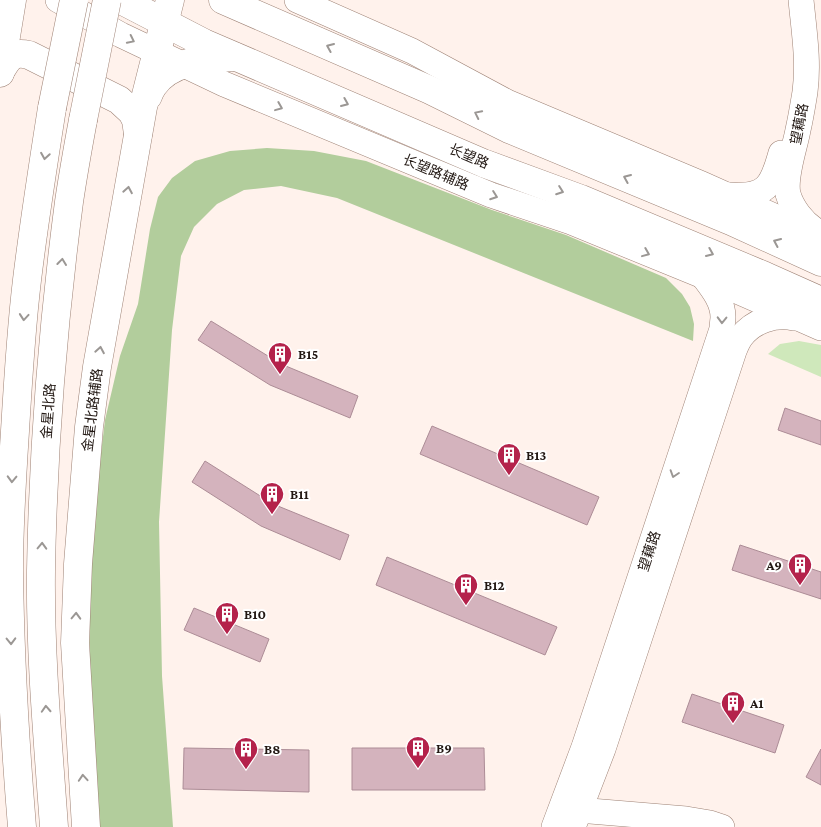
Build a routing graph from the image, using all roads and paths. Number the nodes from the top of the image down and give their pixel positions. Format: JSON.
{"nodes":[{"id":1,"x":58,"y":0,"type":"edge"},
{"id":2,"x":74,"y":0,"type":"edge"},
{"id":3,"x":107,"y":0,"type":"edge"},
{"id":4,"x":121,"y":0,"type":"edge"},
{"id":5,"x":223,"y":0,"type":"edge"},
{"id":6,"x":298,"y":0,"type":"edge"},
{"id":7,"x":791,"y":0,"type":"edge"},
{"id":8,"x":800,"y":0,"type":"edge"},
{"id":9,"x":243,"y":7,"type":"edge"},
{"id":10,"x":8,"y":8,"type":"edge"},
{"id":11,"x":167,"y":11,"type":"edge"},
{"id":12,"x":157,"y":52,"type":"junction"},
{"id":13,"x":236,"y":57,"type":"junction"},
{"id":14,"x":183,"y":65,"type":"junction"},
{"id":15,"x":0,"y":73,"type":"edge"},
{"id":16,"x":143,"y":107,"type":"junction"},
{"id":17,"x":138,"y":134,"type":"junction"},
{"id":18,"x":726,"y":195,"type":"junction"},
{"id":19,"x":821,"y":236,"type":"edge"},
{"id":20,"x":821,"y":262,"type":"edge"},
{"id":21,"x":703,"y":276,"type":"junction"},
{"id":22,"x":821,"y":301,"type":"edge"},
{"id":23,"x":810,"y":323,"type":"edge"},
{"id":24,"x":75,"y":644,"type":"junction"},
{"id":25,"x":0,"y":670,"type":"edge"},
{"id":26,"x":15,"y":739,"type":"junction"},
{"id":27,"x":566,"y":820,"type":"edge"},
{"id":28,"x":54,"y":825,"type":"edge"},
{"id":29,"x":22,"y":827,"type":"edge"},
{"id":30,"x":86,"y":827,"type":"edge"},
{"id":31,"x":615,"y":827,"type":"edge"},
{"id":32,"x":722,"y":827,"type":"edge"}],
"edges":[{"from":1,"to":12,"type":"street","name":"长望路辅路","one_way":true},
{"from":2,"to":26,"type":"main road","one_way":true,"bridge":true},
{"from":28,"to":3,"type":"main road","name":"金星北路","one_way":true,"bridge":true},
{"from":4,"to":11,"type":"main road","name":"长望路"},
{"from":5,"to":9,"type":"main road"},
{"from":6,"to":18,"type":"street"},
{"from":7,"to":18,"type":"street","name":"望藕路"},
{"from":8,"to":19,"type":"street","name":"望藕路"},
{"from":20,"to":9,"type":"main road","one_way":true},
{"from":10,"to":15,"type":"main road"},
{"from":11,"to":12,"type":"main road","name":"金星北路辅路"},
{"from":11,"to":13,"type":"main road","name":"长望路"},
{"from":12,"to":14,"type":"street","name":"长望路辅路"},
{"from":12,"to":16,"type":"main road","name":"金星北路辅路"},
{"from":13,"to":14,"type":"main road"},
{"from":13,"to":22,"type":"main road","name":"长望路","one_way":true},
{"from":14,"to":16,"type":"main road"},
{"from":14,"to":21,"type":"street","name":"长望路辅路","one_way":true},
{"from":15,"to":17,"type":"main road"},
{"from":16,"to":17,"type":"main road","name":"金星北路辅路"},
{"from":24,"to":17,"type":"main road","name":"金星北路辅路","one_way":true},
{"from":18,"to":19,"type":"street"},
{"from":21,"to":23,"type":"street","name":"长望路辅路"},
{"from":21,"to":27,"type":"street","name":"望藕路","one_way":true},
{"from":23,"to":27,"type":"street","name":"望藕路"},
{"from":24,"to":28,"type":"main road"},
{"from":30,"to":24,"type":"main road","name":"金星北路辅路","one_way":true},
{"from":25,"to":26,"type":"main road"},
{"from":26,"to":29,"type":"main road"},
{"from":27,"to":31,"type":"street"},
{"from":27,"to":32,"type":"street"}]}
